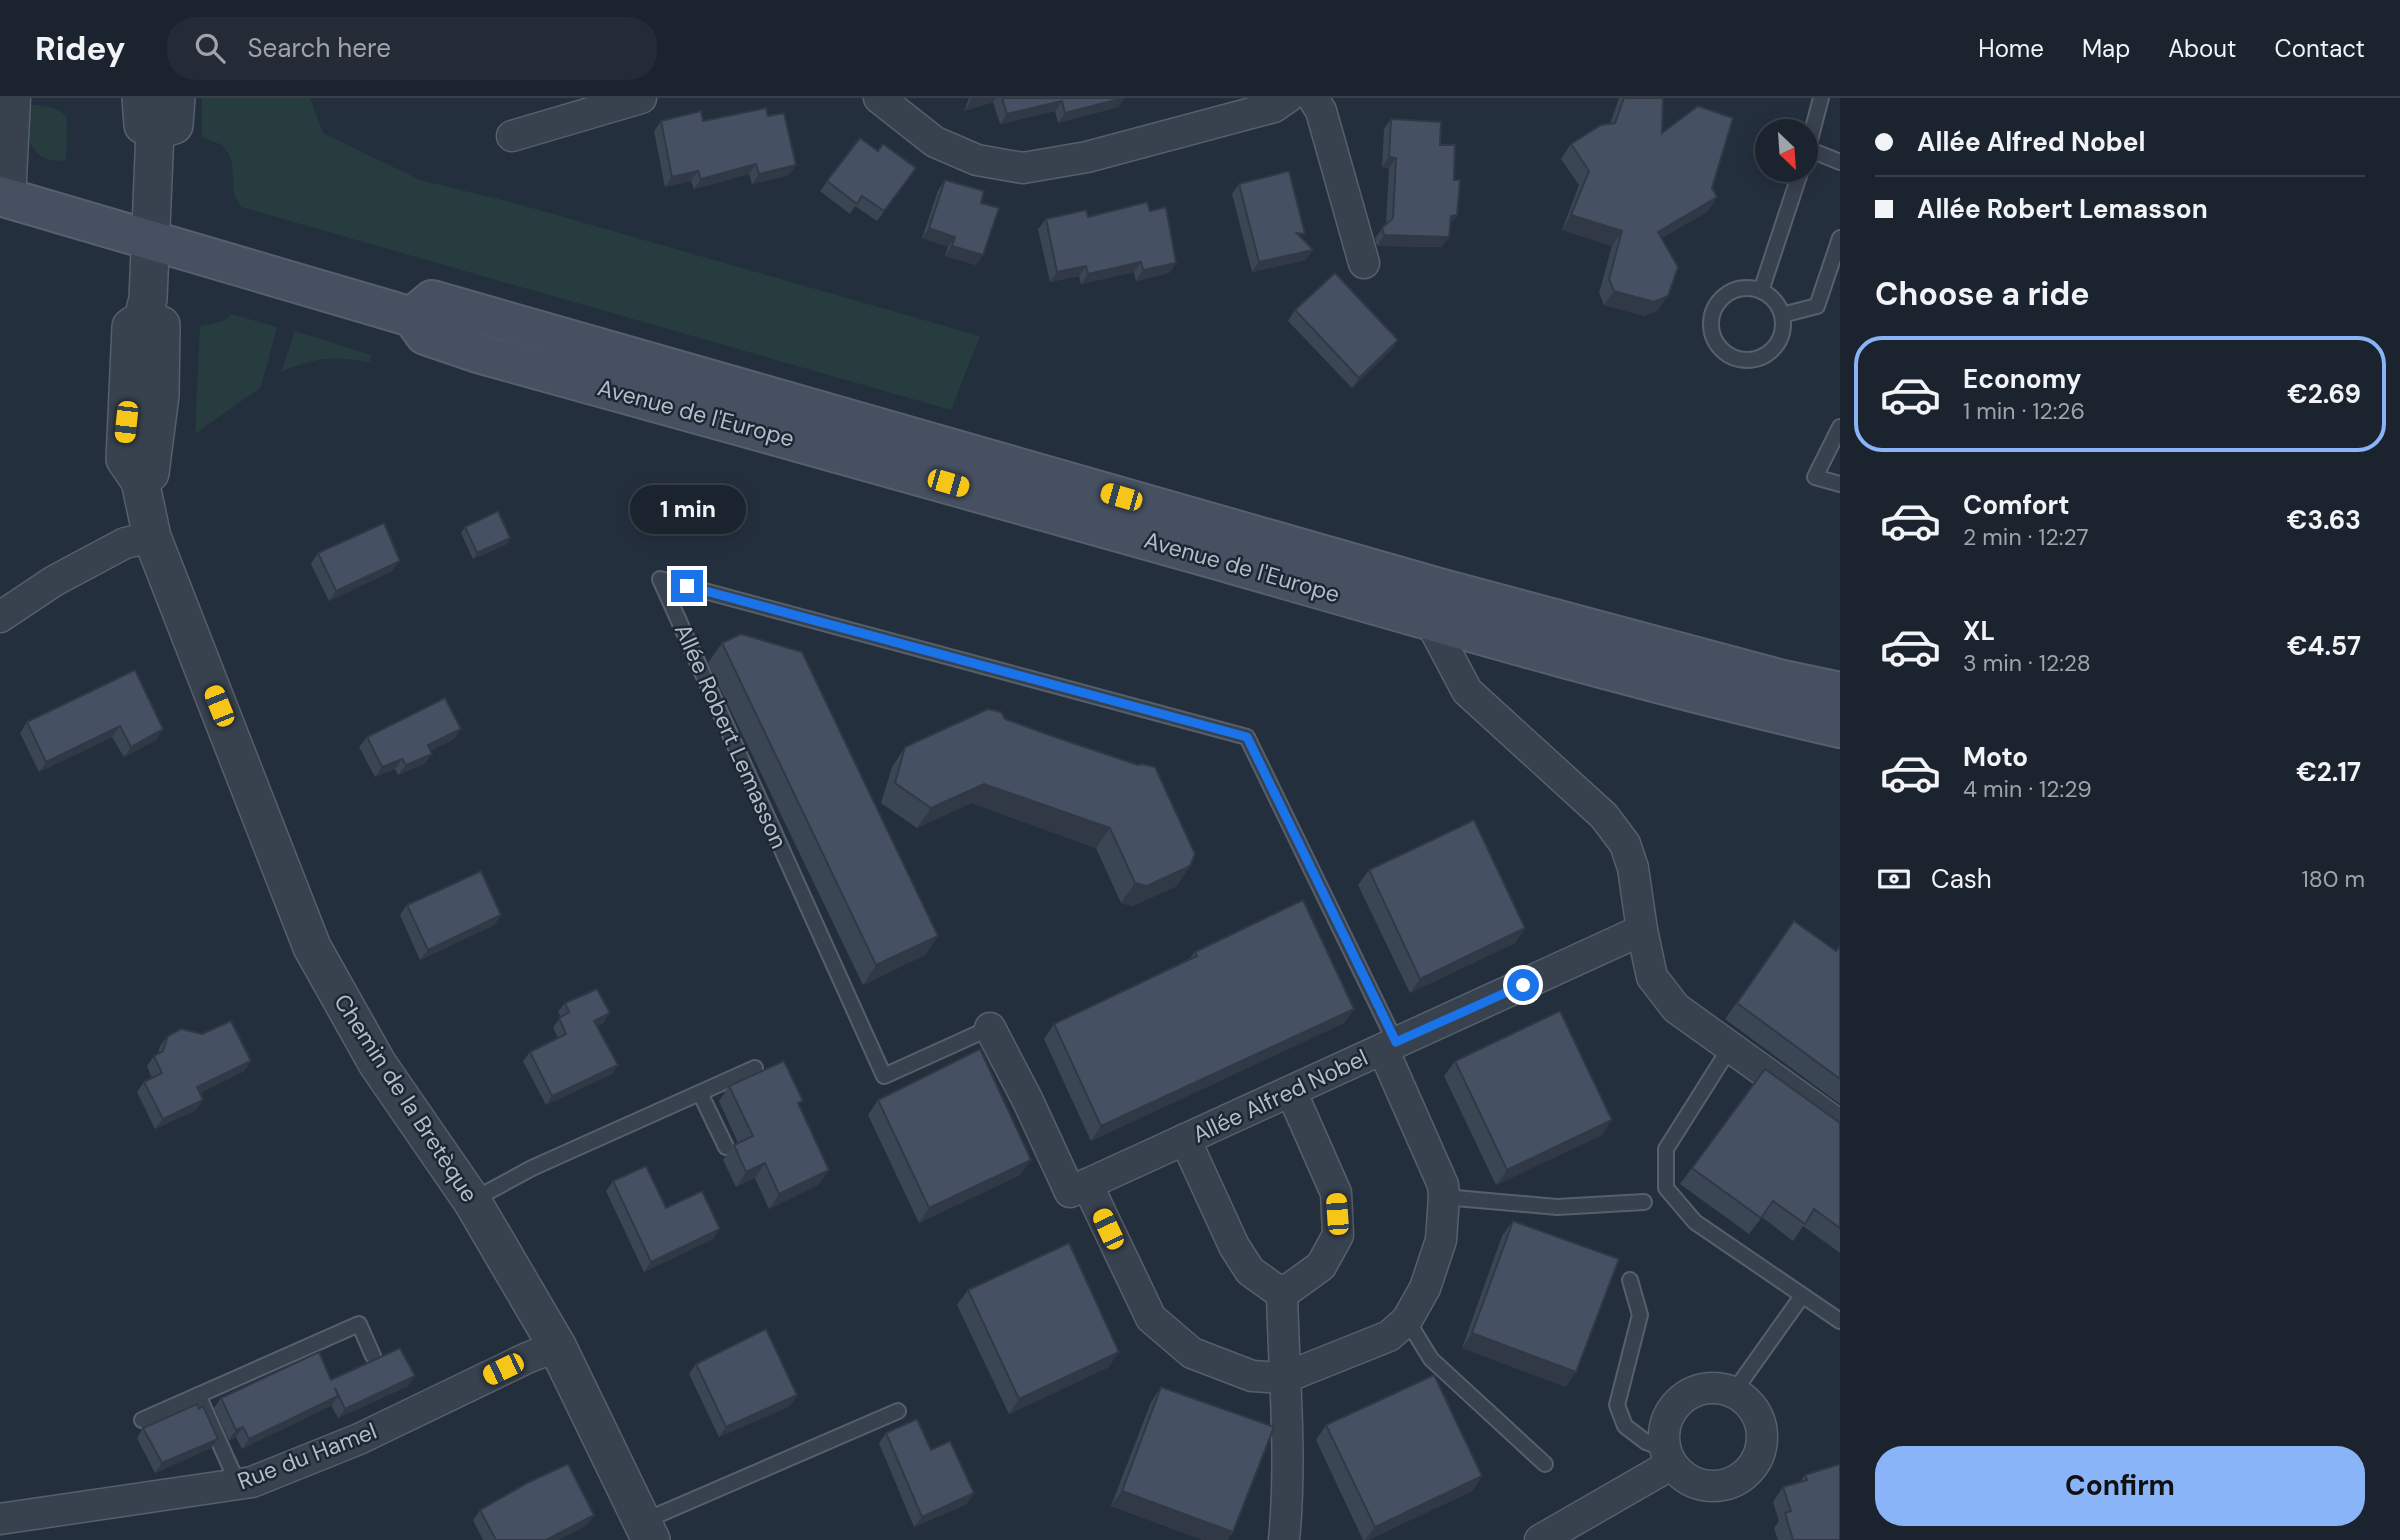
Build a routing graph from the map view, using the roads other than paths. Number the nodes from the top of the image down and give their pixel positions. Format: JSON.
{"nodes":[{"id":1,"x":15,"y":98,"type":"edge"},
{"id":2,"x":176,"y":98,"type":"edge"},
{"id":3,"x":641,"y":98,"type":"edge"},
{"id":4,"x":879,"y":98,"type":"edge"},
{"id":5,"x":1287,"y":98,"type":"edge"},
{"id":6,"x":1313,"y":98,"type":"edge"},
{"id":7,"x":1821,"y":98,"type":"edge"},
{"id":8,"x":148,"y":114,"type":"edge"},
{"id":9,"x":1816,"y":119,"type":"edge"},
{"id":10,"x":512,"y":136,"type":"dead end"},
{"id":11,"x":1818,"y":155,"type":"edge"},
{"id":12,"x":1840,"y":162,"type":"edge"},
{"id":13,"x":1797,"y":182,"type":"edge"},
{"id":14,"x":5,"y":198,"type":"edge"},
{"id":15,"x":1840,"y":238,"type":"edge"},
{"id":16,"x":151,"y":241,"type":"junction"},
{"id":17,"x":1364,"y":263,"type":"dead end"},
{"id":18,"x":1761,"y":290,"type":"junction"},
{"id":19,"x":1783,"y":315,"type":"junction"},
{"id":20,"x":412,"y":317,"type":"junction"},
{"id":21,"x":1840,"y":427,"type":"edge"},
{"id":22,"x":1840,"y":484,"type":"edge"},
{"id":23,"x":152,"y":537,"type":"junction"},
{"id":24,"x":0,"y":617,"type":"edge"},
{"id":25,"x":1430,"y":621,"type":"junction"},
{"id":26,"x":1840,"y":692,"type":"edge"},
{"id":27,"x":1840,"y":728,"type":"edge"},
{"id":28,"x":1642,"y":930,"type":"junction"},
{"id":29,"x":990,"y":1028,"type":"joint"},
{"id":30,"x":1390,"y":1046,"type":"junction"},
{"id":31,"x":1731,"y":1046,"type":"junction"},
{"id":32,"x":755,"y":1068,"type":"dead end"},
{"id":33,"x":1291,"y":1091,"type":"junction"},
{"id":34,"x":700,"y":1093,"type":"junction"},
{"id":35,"x":1840,"y":1126,"type":"edge"},
{"id":36,"x":1185,"y":1139,"type":"junction"},
{"id":37,"x":726,"y":1147,"type":"dead end"},
{"id":38,"x":1079,"y":1188,"type":"junction"},
{"id":39,"x":1444,"y":1197,"type":"junction"},
{"id":40,"x":472,"y":1201,"type":"junction"},
{"id":41,"x":1644,"y":1202,"type":"dead end"},
{"id":42,"x":1630,"y":1280,"type":"dead end"},
{"id":43,"x":1282,"y":1294,"type":"junction"},
{"id":44,"x":1802,"y":1296,"type":"junction"},
{"id":45,"x":1407,"y":1320,"type":"junction"},
{"id":46,"x":1840,"y":1321,"type":"edge"},
{"id":47,"x":557,"y":1346,"type":"junction"},
{"id":48,"x":373,"y":1356,"type":"dead end"},
{"id":49,"x":1284,"y":1378,"type":"junction"},
{"id":50,"x":1733,"y":1393,"type":"junction"},
{"id":51,"x":198,"y":1395,"type":"junction"},
{"id":52,"x":898,"y":1411,"type":"dead end"},
{"id":53,"x":142,"y":1420,"type":"dead end"},
{"id":54,"x":1669,"y":1456,"type":"junction"},
{"id":55,"x":1545,"y":1464,"type":"dead end"},
{"id":56,"x":239,"y":1484,"type":"junction"},
{"id":57,"x":0,"y":1519,"type":"edge"},
{"id":58,"x":647,"y":1531,"type":"edge"},
{"id":59,"x":1284,"y":1540,"type":"edge"},
{"id":60,"x":1540,"y":1540,"type":"edge"}],
"edges":[{"from":1,"to":14,"type":"street"},
{"from":2,"to":8,"type":"street"},
{"from":3,"to":10,"type":"street"},
{"from":4,"to":5,"type":"street"},
{"from":6,"to":17,"type":"street"},
{"from":7,"to":9,"type":"lane"},
{"from":8,"to":16,"type":"street","name":"Chemin de la Bretèque"},
{"from":11,"to":12,"type":"lane"},
{"from":13,"to":18,"type":"lane"},
{"from":14,"to":16,"type":"main road","name":"Avenue de l'Europe"},
{"from":15,"to":19,"type":"lane"},
{"from":16,"to":20,"type":"main road","name":"Avenue de l'Europe"},
{"from":16,"to":23,"type":"street","name":"Chemin de la Bretèque"},
{"from":18,"to":19,"type":"lane"},
{"from":18,"to":19,"type":"lane"},
{"from":20,"to":25,"type":"main road","name":"Avenue de l'Europe"},
{"from":20,"to":26,"type":"main road","name":"Avenue de l'Europe"},
{"from":21,"to":22,"type":"lane"},
{"from":23,"to":24,"type":"street"},
{"from":23,"to":40,"type":"street","name":"Chemin de la Bretèque"},
{"from":25,"to":27,"type":"main road","name":"Avenue de l'Europe"},
{"from":25,"to":28,"type":"street"},
{"from":28,"to":30,"type":"street","name":"Allée Alfred Nobel"},
{"from":28,"to":31,"type":"street"},
{"from":29,"to":30,"type":"lane","name":"Allée Robert Lemasson"},
{"from":29,"to":38,"type":"street"},
{"from":30,"to":33,"type":"street","name":"Allée Alfred Nobel"},
{"from":30,"to":39,"type":"street"},
{"from":31,"to":35,"type":"street"},
{"from":31,"to":44,"type":"lane"},
{"from":32,"to":34,"type":"lane"},
{"from":33,"to":36,"type":"street","name":"Allée Alfred Nobel"},
{"from":33,"to":43,"type":"street"},
{"from":34,"to":37,"type":"lane"},
{"from":34,"to":40,"type":"lane"},
{"from":36,"to":38,"type":"street","name":"Allée Alfred Nobel"},
{"from":36,"to":43,"type":"street"},
{"from":38,"to":49,"type":"street"},
{"from":39,"to":41,"type":"lane"},
{"from":39,"to":45,"type":"street"},
{"from":40,"to":47,"type":"street","name":"Chemin de la Bretèque"},
{"from":42,"to":54,"type":"lane"},
{"from":43,"to":49,"type":"street"},
{"from":44,"to":46,"type":"lane"},
{"from":44,"to":50,"type":"lane"},
{"from":45,"to":49,"type":"street"},
{"from":45,"to":55,"type":"lane"},
{"from":47,"to":56,"type":"street","name":"Rue du Hamel"},
{"from":47,"to":58,"type":"street","name":"Chemin de la Bretèque"},
{"from":48,"to":51,"type":"lane"},
{"from":49,"to":59,"type":"street"},
{"from":50,"to":54,"type":"street"},
{"from":50,"to":54,"type":"street"},
{"from":51,"to":53,"type":"lane"},
{"from":51,"to":56,"type":"lane"},
{"from":52,"to":58,"type":"lane"},
{"from":54,"to":60,"type":"street"},
{"from":56,"to":57,"type":"street","name":"Rue du Hamel"}]}
